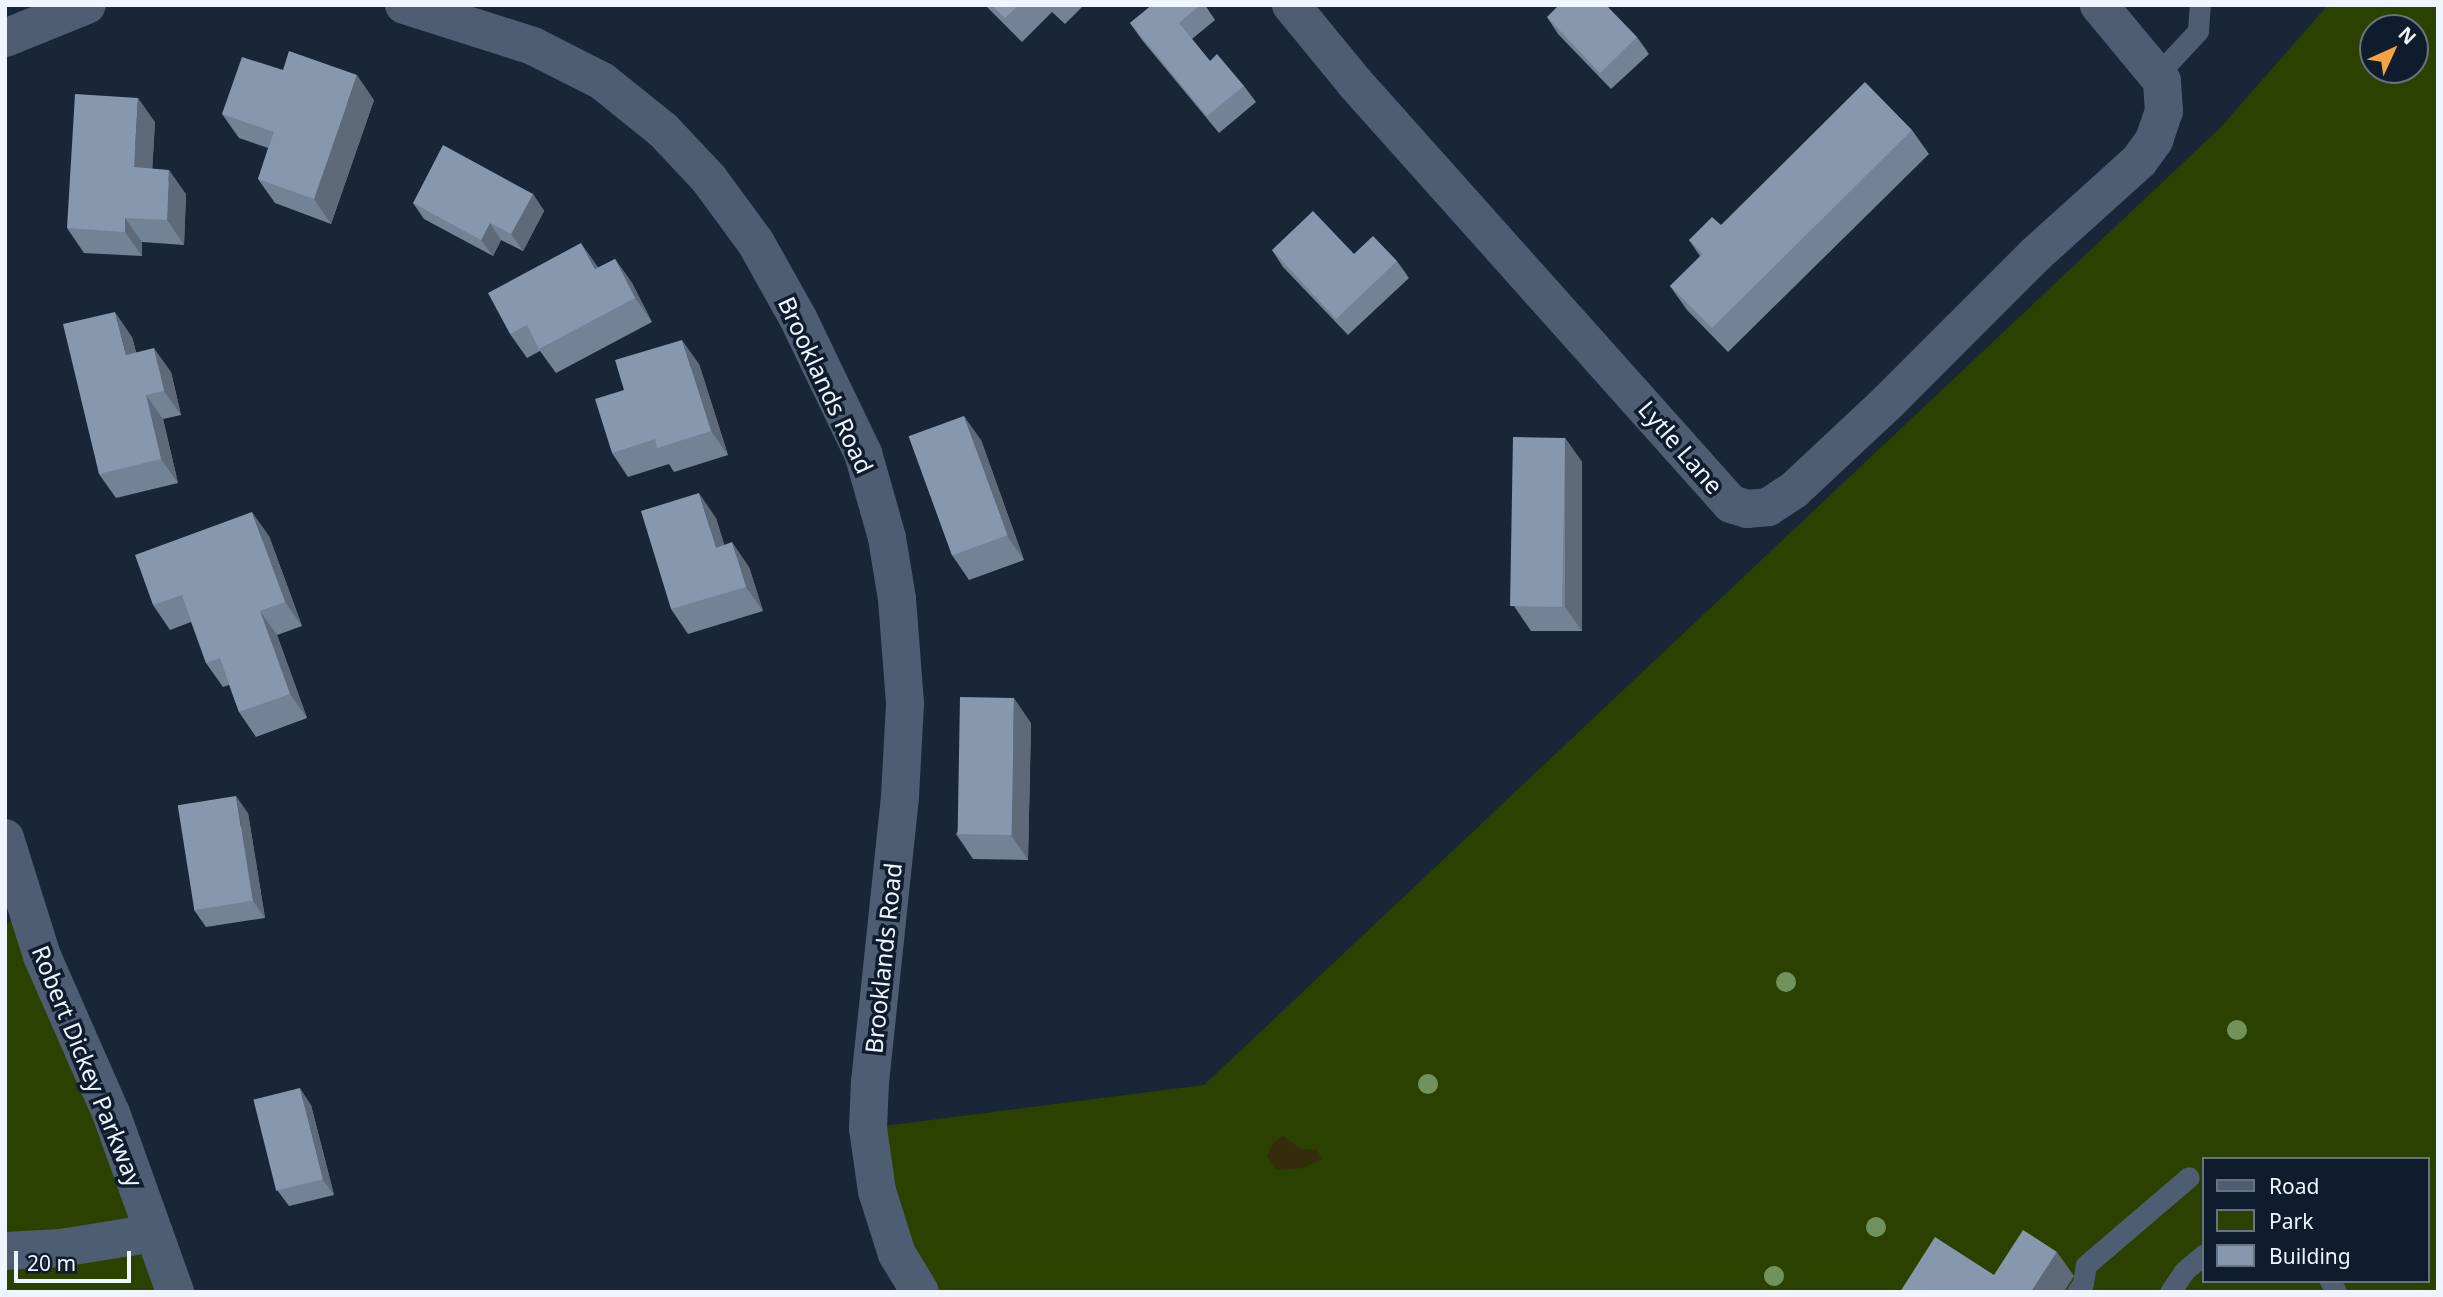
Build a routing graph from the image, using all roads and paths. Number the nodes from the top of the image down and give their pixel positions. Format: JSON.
{"nodes":[{"id":1,"x":87,"y":5,"type":"edge"},
{"id":2,"x":404,"y":5,"type":"edge"},
{"id":3,"x":1292,"y":5,"type":"edge"},
{"id":4,"x":2099,"y":5,"type":"edge"},
{"id":5,"x":2200,"y":5,"type":"edge"},
{"id":6,"x":5,"y":38,"type":"edge"},
{"id":7,"x":2157,"y":75,"type":"junction"},
{"id":8,"x":5,"y":838,"type":"edge"},
{"id":9,"x":2189,"y":1177,"type":"dead end"},
{"id":10,"x":154,"y":1233,"type":"junction"},
{"id":11,"x":5,"y":1251,"type":"edge"},
{"id":12,"x":2202,"y":1256,"type":"edge"},
{"id":13,"x":175,"y":1292,"type":"edge"},
{"id":14,"x":920,"y":1292,"type":"edge"},
{"id":15,"x":2077,"y":1292,"type":"edge"},
{"id":16,"x":2170,"y":1292,"type":"edge"}],
"edges":[{"from":1,"to":6,"type":"street"},
{"from":2,"to":14,"type":"street","name":"Brooklands Road"},
{"from":3,"to":7,"type":"street","name":"Lytle Lane"},
{"from":4,"to":7,"type":"street"},
{"from":5,"to":7,"type":"lane"},
{"from":8,"to":10,"type":"street","name":"Robert Dickey Parkway"},
{"from":9,"to":15,"type":"lane"},
{"from":10,"to":11,"type":"street"},
{"from":10,"to":13,"type":"street","name":"Robert Dickey Parkway"},
{"from":12,"to":16,"type":"lane"}]}
